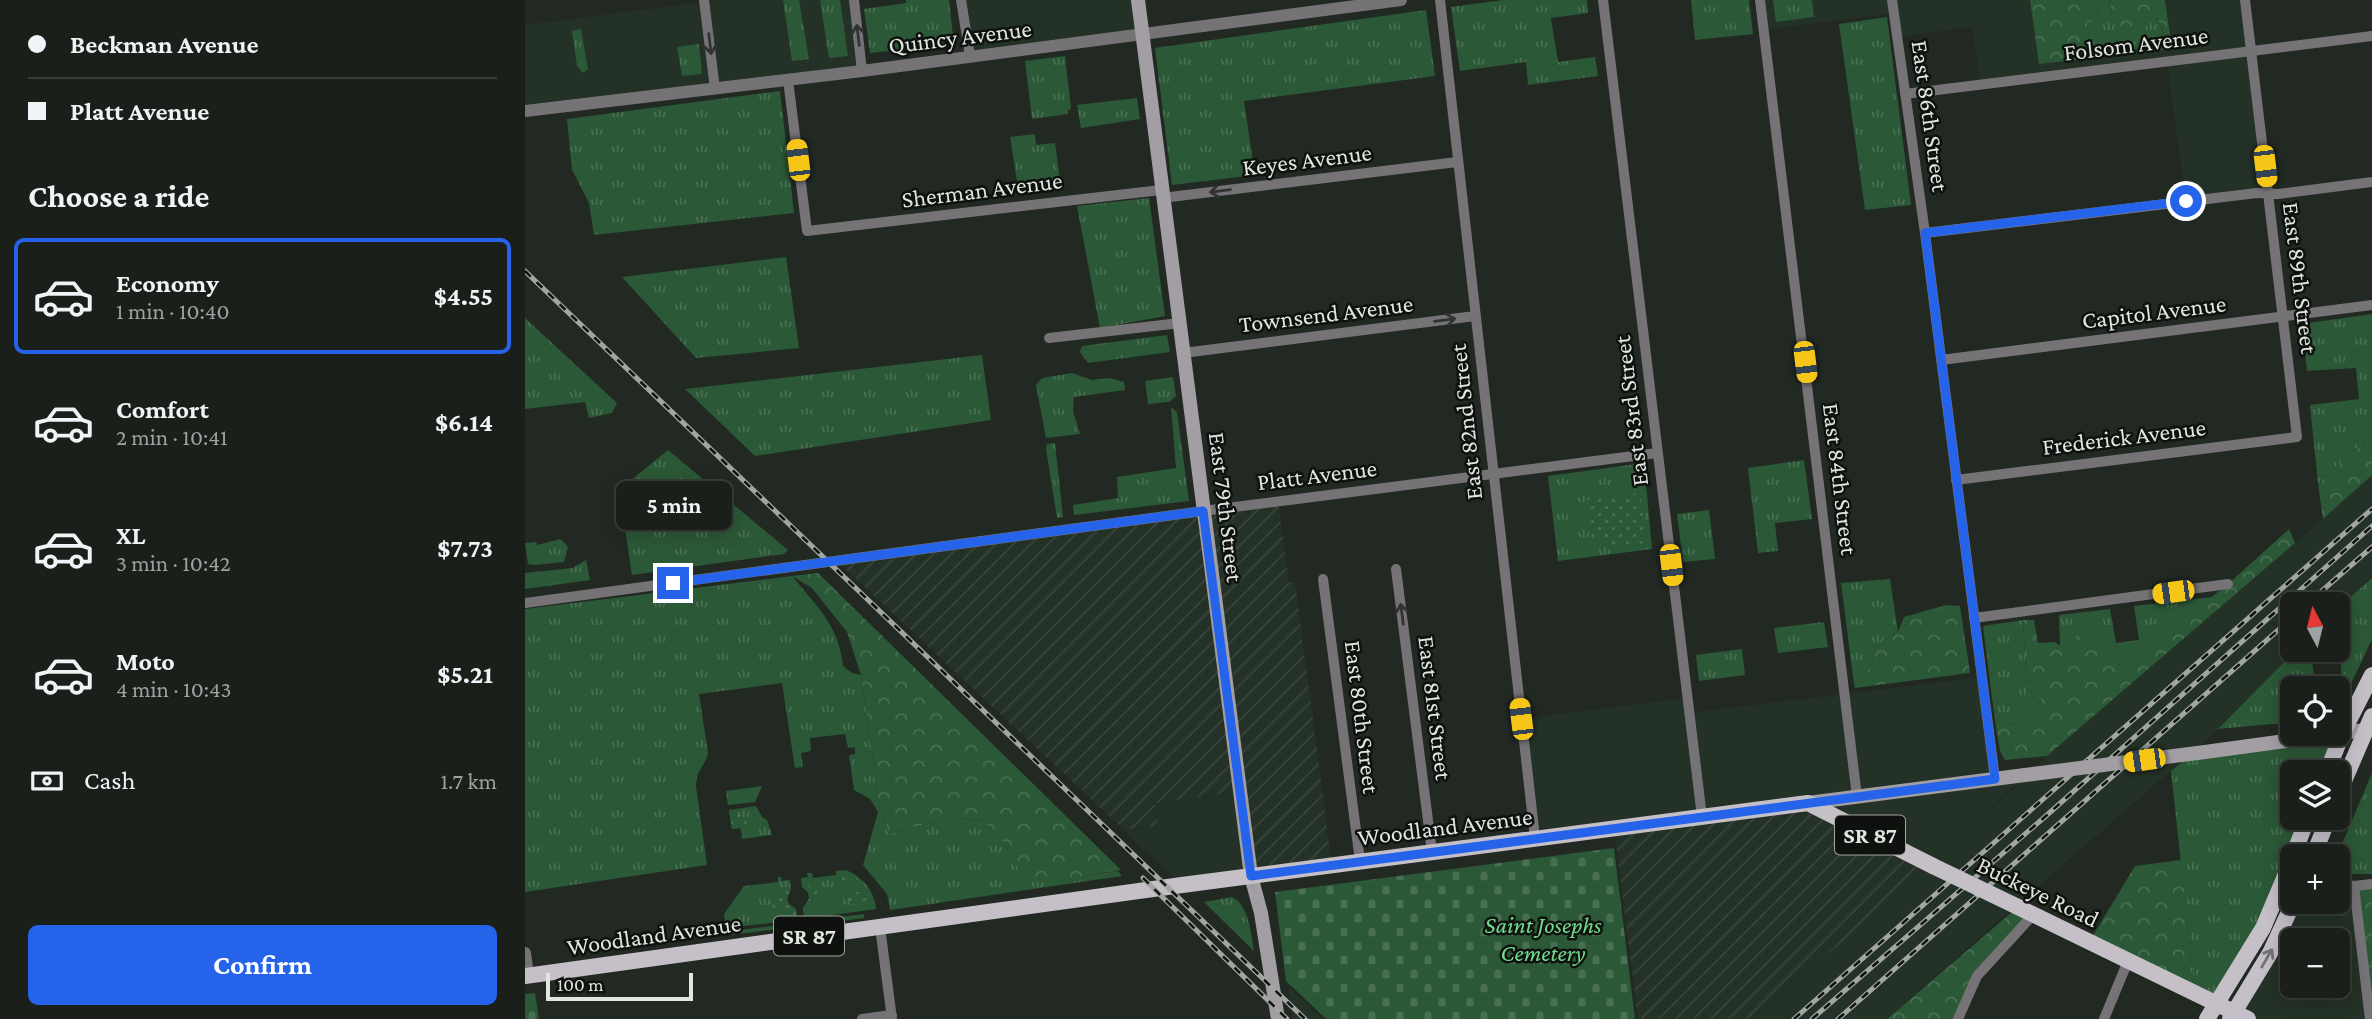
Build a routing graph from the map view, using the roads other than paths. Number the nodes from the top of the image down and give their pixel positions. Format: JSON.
{"nodes":[{"id":1,"x":704,"y":0,"type":"edge"},
{"id":2,"x":854,"y":0,"type":"edge"},
{"id":3,"x":961,"y":0,"type":"edge"},
{"id":4,"x":1138,"y":0,"type":"edge"},
{"id":5,"x":1401,"y":0,"type":"edge"},
{"id":6,"x":1440,"y":0,"type":"edge"},
{"id":7,"x":1603,"y":0,"type":"edge"},
{"id":8,"x":1760,"y":0,"type":"edge"},
{"id":9,"x":1892,"y":0,"type":"edge"},
{"id":10,"x":2245,"y":0,"type":"edge"},
{"id":11,"x":1142,"y":34,"type":"junction"},
{"id":12,"x":2372,"y":36,"type":"edge"},
{"id":13,"x":2251,"y":51,"type":"junction"},
{"id":14,"x":970,"y":56,"type":"junction"},
{"id":15,"x":862,"y":71,"type":"junction"},
{"id":16,"x":788,"y":80,"type":"junction"},
{"id":17,"x":715,"y":89,"type":"junction"},
{"id":18,"x":1905,"y":94,"type":"junction"},
{"id":19,"x":525,"y":111,"type":"edge"},
{"id":20,"x":1457,"y":162,"type":"junction"},
{"id":21,"x":2372,"y":182,"type":"edge"},
{"id":22,"x":2268,"y":193,"type":"junction"},
{"id":23,"x":1162,"y":194,"type":"junction"},
{"id":24,"x":1925,"y":233,"type":"junction"},
{"id":25,"x":2372,"y":305,"type":"edge"},
{"id":26,"x":1475,"y":316,"type":"junction"},
{"id":27,"x":2284,"y":316,"type":"junction"},
{"id":28,"x":1180,"y":323,"type":"junction"},
{"id":29,"x":1049,"y":338,"type":"dead end"},
{"id":30,"x":1183,"y":353,"type":"junction"},
{"id":31,"x":1941,"y":360,"type":"junction"},
{"id":32,"x":2297,"y":436,"type":"joint"},
{"id":33,"x":1657,"y":453,"type":"junction"},
{"id":34,"x":1493,"y":474,"type":"junction"},
{"id":35,"x":1956,"y":480,"type":"junction"},
{"id":36,"x":1203,"y":511,"type":"junction"},
{"id":37,"x":1396,"y":569,"type":"dead end"},
{"id":38,"x":1323,"y":579,"type":"dead end"},
{"id":39,"x":2228,"y":584,"type":"dead end"},
{"id":40,"x":525,"y":603,"type":"edge"},
{"id":41,"x":1974,"y":618,"type":"junction"},
{"id":42,"x":2372,"y":675,"type":"edge"},
{"id":43,"x":2350,"y":718,"type":"edge"},
{"id":44,"x":2370,"y":725,"type":"edge"},
{"id":45,"x":2350,"y":731,"type":"edge"},
{"id":46,"x":2280,"y":742,"type":"edge"},
{"id":47,"x":2350,"y":769,"type":"edge"},
{"id":48,"x":1995,"y":779,"type":"junction"},
{"id":49,"x":1857,"y":797,"type":"junction"},
{"id":50,"x":1808,"y":803,"type":"junction"},
{"id":51,"x":1702,"y":817,"type":"junction"},
{"id":52,"x":1535,"y":838,"type":"junction"},
{"id":53,"x":1432,"y":852,"type":"junction"},
{"id":54,"x":1360,"y":861,"type":"junction"},
{"id":55,"x":1251,"y":876,"type":"junction"},
{"id":56,"x":2372,"y":884,"type":"edge"},
{"id":57,"x":2350,"y":885,"type":"edge"},
{"id":58,"x":2354,"y":886,"type":"junction"},
{"id":59,"x":2280,"y":887,"type":"edge"},
{"id":60,"x":2026,"y":911,"type":"junction"},
{"id":61,"x":2288,"y":914,"type":"edge"},
{"id":62,"x":880,"y":927,"type":"junction"},
{"id":63,"x":525,"y":953,"type":"edge"},
{"id":64,"x":2128,"y":961,"type":"junction"},
{"id":65,"x":527,"y":975,"type":"edge"},
{"id":66,"x":2217,"y":1004,"type":"junction"},
{"id":67,"x":892,"y":1017,"type":"edge"},
{"id":68,"x":2237,"y":1017,"type":"edge"},
{"id":69,"x":862,"y":1019,"type":"edge"},
{"id":70,"x":1278,"y":1019,"type":"edge"},
{"id":71,"x":1958,"y":1019,"type":"edge"},
{"id":72,"x":2104,"y":1019,"type":"edge"},
{"id":73,"x":2207,"y":1019,"type":"edge"},
{"id":74,"x":2370,"y":1019,"type":"edge"}],
"edges":[{"from":1,"to":17,"type":"street","one_way":true},
{"from":15,"to":2,"type":"street","one_way":true},
{"from":3,"to":14,"type":"street"},
{"from":4,"to":11,"type":"main road","name":"East 79th Street"},
{"from":5,"to":11,"type":"street","name":"Quincy Avenue"},
{"from":6,"to":20,"type":"street","name":"East 82nd Street"},
{"from":7,"to":33,"type":"street","name":"East 83rd Street"},
{"from":8,"to":49,"type":"street","name":"East 84th Street"},
{"from":9,"to":18,"type":"street","name":"East 86th Street"},
{"from":10,"to":13,"type":"street","name":"East 89th Street"},
{"from":11,"to":14,"type":"street","name":"Quincy Avenue"},
{"from":11,"to":23,"type":"main road","name":"East 79th Street"},
{"from":12,"to":13,"type":"street","name":"Folsom Avenue"},
{"from":13,"to":18,"type":"street","name":"Folsom Avenue"},
{"from":13,"to":22,"type":"street","name":"East 89th Street"},
{"from":14,"to":15,"type":"street","name":"Quincy Avenue"},
{"from":15,"to":16,"type":"street","name":"Quincy Avenue"},
{"from":16,"to":17,"type":"street","name":"Quincy Avenue"},
{"from":16,"to":23,"type":"street","name":"Sherman Avenue"},
{"from":17,"to":19,"type":"street","name":"Quincy Avenue"},
{"from":18,"to":24,"type":"street","name":"East 86th Street"},
{"from":20,"to":23,"type":"street","name":"Keyes Avenue","one_way":true},
{"from":20,"to":26,"type":"street","name":"East 82nd Street"},
{"from":21,"to":22,"type":"street"},
{"from":22,"to":24,"type":"street"},
{"from":22,"to":27,"type":"street","name":"East 89th Street"},
{"from":23,"to":28,"type":"main road","name":"East 79th Street"},
{"from":24,"to":31,"type":"street","name":"East 86th Street"},
{"from":25,"to":27,"type":"street","name":"Capitol Avenue"},
{"from":30,"to":26,"type":"street","name":"Townsend Avenue","one_way":true},
{"from":26,"to":34,"type":"street","name":"East 82nd Street"},
{"from":27,"to":31,"type":"street","name":"Capitol Avenue"},
{"from":27,"to":32,"type":"street","name":"East 89th Street"},
{"from":28,"to":29,"type":"street"},
{"from":28,"to":30,"type":"main road","name":"East 79th Street"},
{"from":30,"to":36,"type":"main road","name":"East 79th Street"},
{"from":31,"to":35,"type":"street","name":"East 86th Street"},
{"from":32,"to":35,"type":"street","name":"Frederick Avenue"},
{"from":33,"to":34,"type":"street","name":"Platt Avenue"},
{"from":33,"to":51,"type":"street","name":"East 83rd Street"},
{"from":34,"to":36,"type":"street","name":"Platt Avenue"},
{"from":34,"to":52,"type":"street","name":"East 82nd Street"},
{"from":35,"to":41,"type":"street","name":"East 86th Street"},
{"from":36,"to":40,"type":"street","name":"Platt Avenue"},
{"from":36,"to":55,"type":"main road","name":"East 79th Street"},
{"from":53,"to":37,"type":"street","name":"East 81st Street","one_way":true},
{"from":38,"to":54,"type":"street","name":"East 80th Street"},
{"from":39,"to":41,"type":"street"},
{"from":41,"to":48,"type":"street","name":"East 86th Street"},
{"from":42,"to":43,"type":"main road"},
{"from":44,"to":45,"type":"main road","name":"Woodland Avenue"},
{"from":44,"to":47,"type":"main road"},
{"from":46,"to":48,"type":"main road","name":"Woodland Avenue","bridge":true},
{"from":48,"to":49,"type":"main road","name":"Woodland Avenue"},
{"from":49,"to":50,"type":"main road","name":"Woodland Avenue"},
{"from":50,"to":51,"type":"main road","name":"Woodland Avenue","number":"SR 87"},
{"from":50,"to":60,"type":"main road","name":"Buckeye Road","number":"SR 87","bridge":true},
{"from":51,"to":52,"type":"main road","name":"Woodland Avenue","number":"SR 87"},
{"from":52,"to":53,"type":"main road","name":"Woodland Avenue","number":"SR 87"},
{"from":53,"to":54,"type":"main road","name":"Woodland Avenue","number":"SR 87"},
{"from":54,"to":55,"type":"main road","name":"Woodland Avenue","number":"SR 87"},
{"from":55,"to":62,"type":"main road","name":"Woodland Avenue","number":"SR 87"},
{"from":55,"to":70,"type":"main road","name":"East 79th Street"},
{"from":56,"to":58,"type":"street"},
{"from":57,"to":58,"type":"street"},
{"from":58,"to":74,"type":"street"},
{"from":59,"to":66,"type":"main road"},
{"from":60,"to":64,"type":"main road","name":"Buckeye Road","number":"SR 87"},
{"from":60,"to":71,"type":"street"},
{"from":68,"to":61,"type":"main road","one_way":true},
{"from":62,"to":65,"type":"main road","name":"Woodland Avenue","number":"SR 87"},
{"from":62,"to":67,"type":"street"},
{"from":63,"to":65,"type":"street"},
{"from":64,"to":66,"type":"main road","name":"Buckeye Road","number":"SR 87"},
{"from":64,"to":72,"type":"street"},
{"from":66,"to":68,"type":"main road","name":"Buckeye Road","number":"SR 87"},
{"from":66,"to":73,"type":"main road"},
{"from":67,"to":69,"type":"street"}]}
